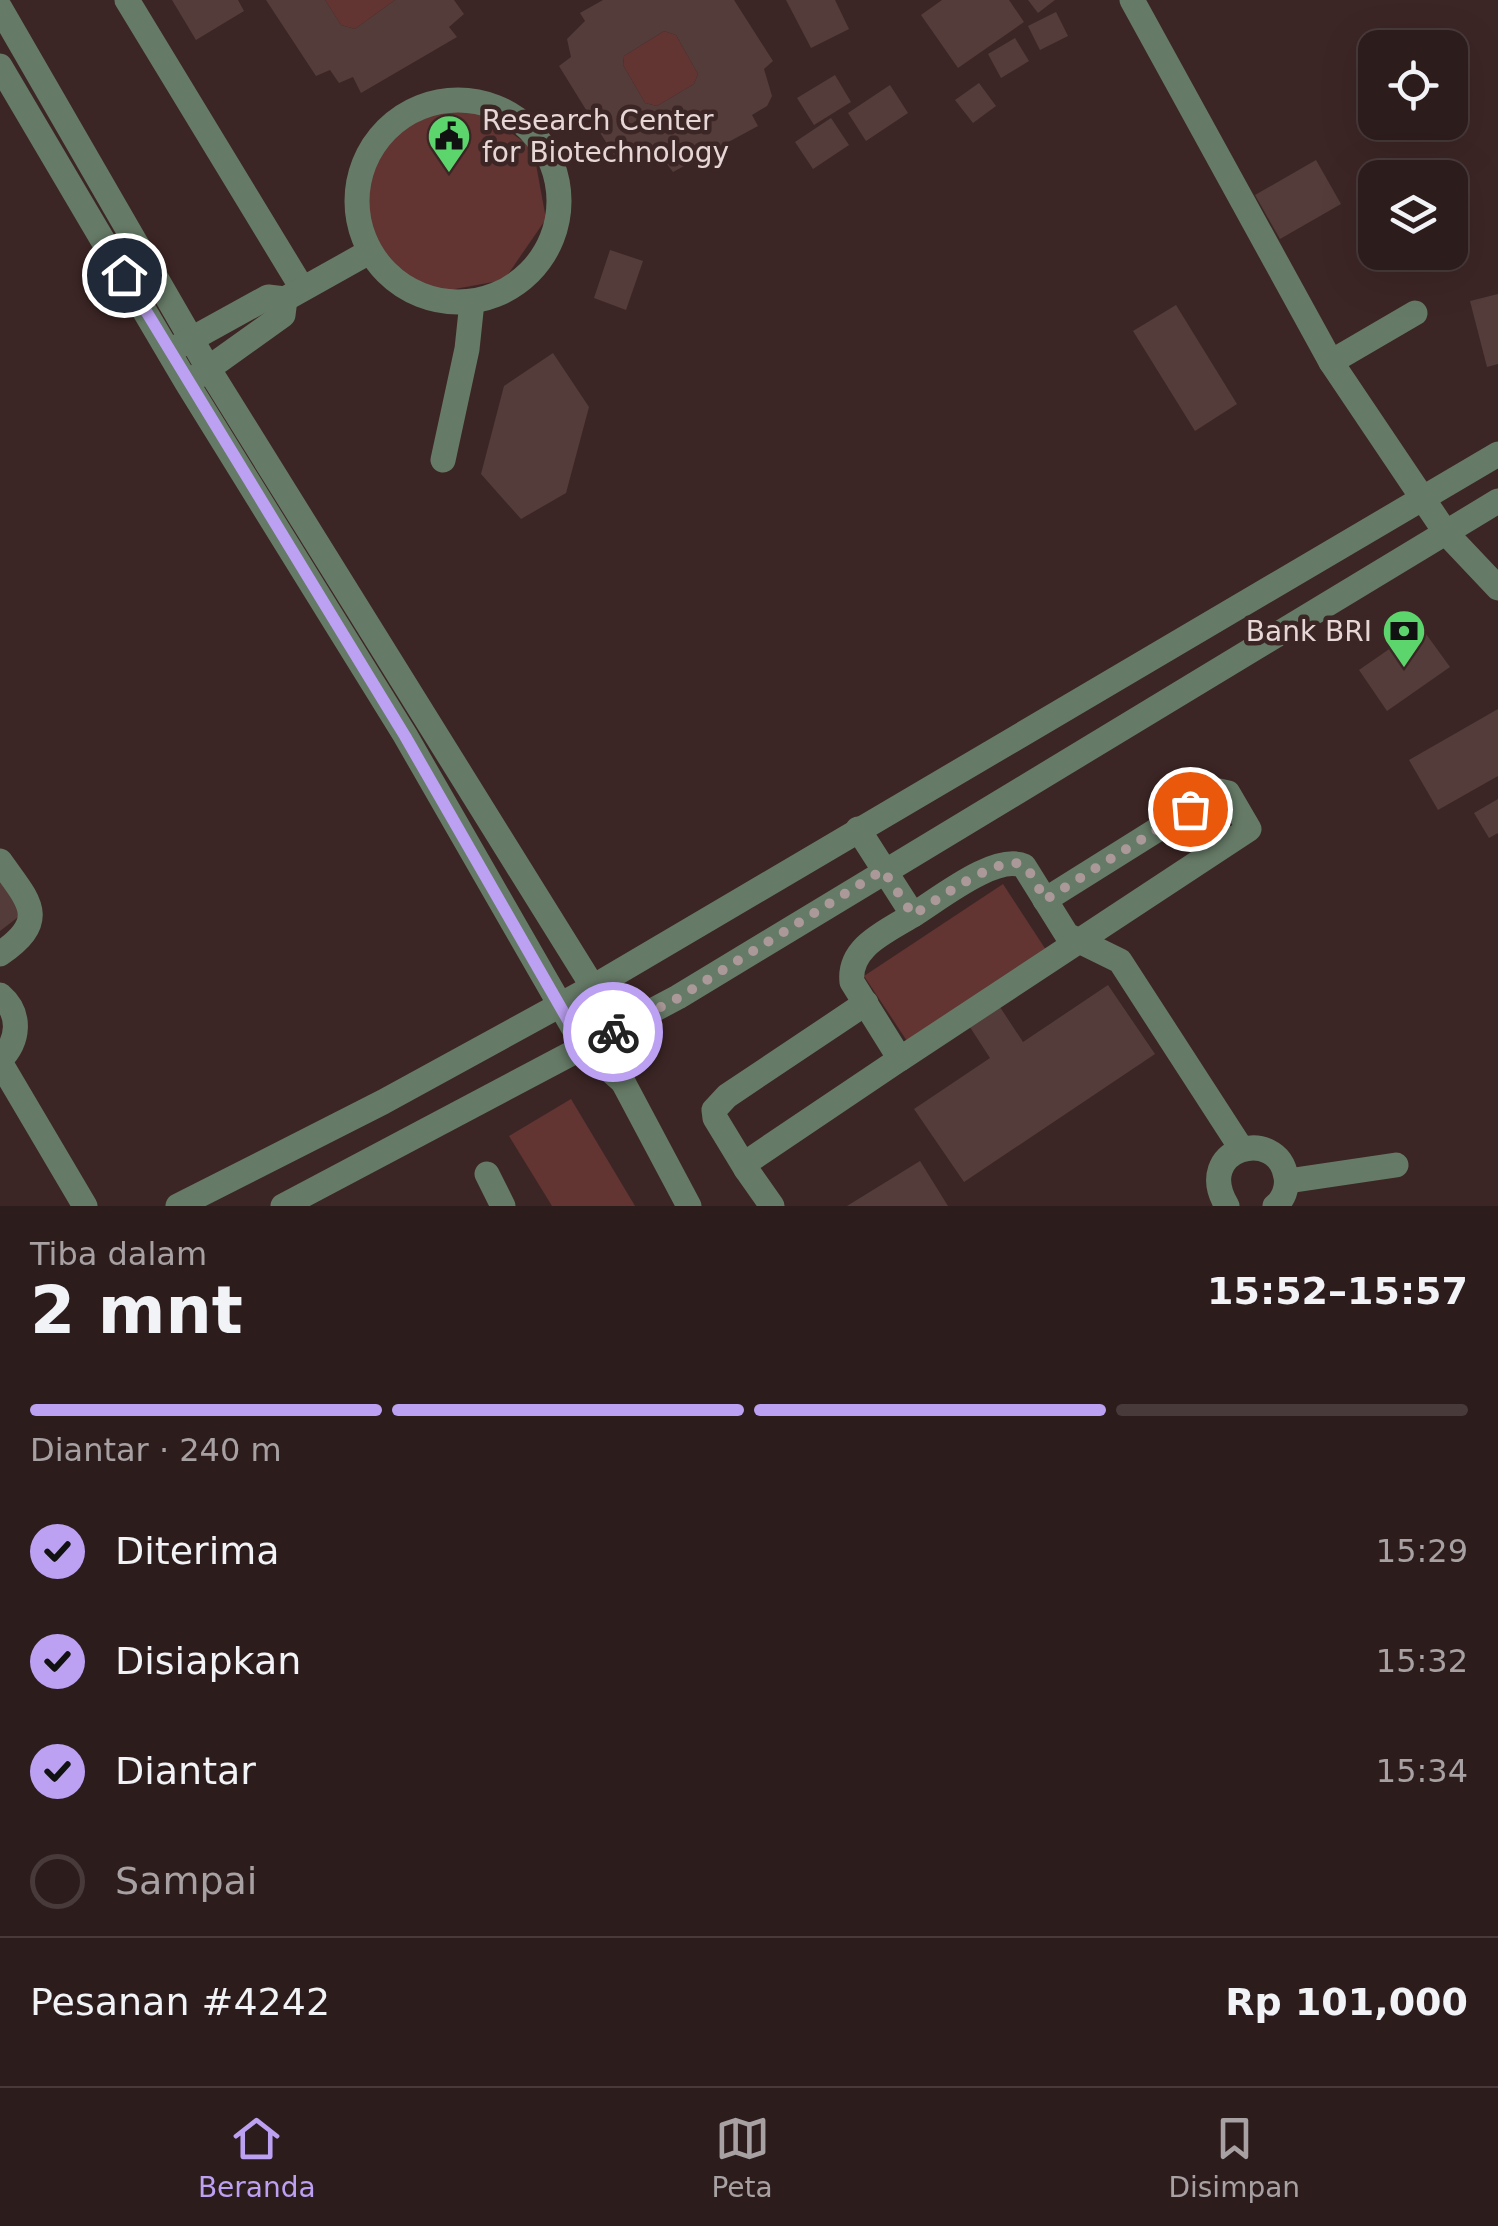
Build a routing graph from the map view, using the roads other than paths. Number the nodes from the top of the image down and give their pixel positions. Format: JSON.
{"nodes":[{"id":1,"x":127,"y":0,"type":"edge"},
{"id":2,"x":1132,"y":0,"type":"edge"},
{"id":3,"x":0,"y":8,"type":"edge"},
{"id":4,"x":0,"y":66,"type":"edge"},
{"id":5,"x":369,"y":252,"type":"junction"},
{"id":6,"x":294,"y":294,"type":"junction"},
{"id":7,"x":472,"y":302,"type":"junction"},
{"id":8,"x":1415,"y":313,"type":"dead end"},
{"id":9,"x":192,"y":339,"type":"junction"},
{"id":10,"x":169,"y":352,"type":"junction"},
{"id":11,"x":1332,"y":362,"type":"junction"},
{"id":12,"x":208,"y":368,"type":"junction"},
{"id":13,"x":186,"y":384,"type":"junction"},
{"id":14,"x":1498,"y":454,"type":"edge"},
{"id":15,"x":443,"y":460,"type":"dead end"},
{"id":16,"x":1422,"y":498,"type":"junction"},
{"id":17,"x":1498,"y":501,"type":"edge"},
{"id":18,"x":1446,"y":533,"type":"junction"},
{"id":19,"x":1498,"y":588,"type":"edge"},
{"id":20,"x":858,"y":830,"type":"junction"},
{"id":21,"x":0,"y":862,"type":"edge"},
{"id":22,"x":883,"y":870,"type":"junction"},
{"id":23,"x":1045,"y":900,"type":"junction"},
{"id":24,"x":913,"y":915,"type":"junction"},
{"id":25,"x":1078,"y":942,"type":"junction"},
{"id":26,"x":0,"y":954,"type":"edge"},
{"id":27,"x":593,"y":988,"type":"junction"},
{"id":28,"x":0,"y":995,"type":"edge"},
{"id":29,"x":866,"y":1002,"type":"junction"},
{"id":30,"x":559,"y":1005,"type":"junction"},
{"id":31,"x":616,"y":1030,"type":"junction"},
{"id":32,"x":584,"y":1048,"type":"junction"},
{"id":33,"x":900,"y":1060,"type":"junction"},
{"id":34,"x":0,"y":1061,"type":"edge"},
{"id":35,"x":623,"y":1082,"type":"junction"},
{"id":36,"x":1241,"y":1148,"type":"junction"},
{"id":37,"x":1396,"y":1165,"type":"dead end"},
{"id":38,"x":746,"y":1169,"type":"junction"},
{"id":39,"x":488,"y":1174,"type":"dead end"},
{"id":40,"x":1288,"y":1180,"type":"junction"},
{"id":41,"x":86,"y":1206,"type":"edge"},
{"id":42,"x":178,"y":1206,"type":"edge"},
{"id":43,"x":283,"y":1206,"type":"edge"},
{"id":44,"x":502,"y":1206,"type":"edge"},
{"id":45,"x":688,"y":1206,"type":"edge"},
{"id":46,"x":772,"y":1206,"type":"edge"},
{"id":47,"x":1227,"y":1206,"type":"edge"},
{"id":48,"x":1275,"y":1206,"type":"edge"}],
"edges":[{"from":1,"to":6,"type":"lane"},
{"from":2,"to":11,"type":"lane"},
{"from":3,"to":9,"type":"lane"},
{"from":4,"to":10,"type":"lane"},
{"from":5,"to":6,"type":"lane"},
{"from":5,"to":7,"type":"lane"},
{"from":5,"to":7,"type":"lane"},
{"from":6,"to":9,"type":"lane"},
{"from":6,"to":12,"type":"lane"},
{"from":7,"to":15,"type":"lane"},
{"from":8,"to":11,"type":"lane"},
{"from":9,"to":10,"type":"lane"},
{"from":9,"to":12,"type":"lane"},
{"from":10,"to":13,"type":"lane"},
{"from":11,"to":16,"type":"lane"},
{"from":12,"to":13,"type":"lane"},
{"from":12,"to":27,"type":"lane"},
{"from":13,"to":30,"type":"lane"},
{"from":14,"to":16,"type":"lane"},
{"from":16,"to":18,"type":"lane"},
{"from":16,"to":20,"type":"lane"},
{"from":17,"to":18,"type":"lane"},
{"from":18,"to":19,"type":"lane"},
{"from":18,"to":22,"type":"lane"},
{"from":20,"to":22,"type":"lane"},
{"from":20,"to":27,"type":"lane"},
{"from":21,"to":26,"type":"lane"},
{"from":22,"to":24,"type":"lane"},
{"from":22,"to":31,"type":"lane"},
{"from":23,"to":24,"type":"lane"},
{"from":23,"to":25,"type":"lane"},
{"from":23,"to":25,"type":"lane"},
{"from":24,"to":29,"type":"lane"},
{"from":25,"to":33,"type":"lane"},
{"from":25,"to":36,"type":"lane"},
{"from":27,"to":30,"type":"lane"},
{"from":27,"to":31,"type":"lane"},
{"from":28,"to":34,"type":"lane"},
{"from":29,"to":33,"type":"lane"},
{"from":29,"to":38,"type":"lane"},
{"from":30,"to":32,"type":"lane"},
{"from":30,"to":42,"type":"lane"},
{"from":31,"to":32,"type":"lane"},
{"from":31,"to":35,"type":"lane"},
{"from":32,"to":35,"type":"lane"},
{"from":32,"to":43,"type":"lane"},
{"from":33,"to":38,"type":"lane"},
{"from":34,"to":41,"type":"lane"},
{"from":35,"to":45,"type":"lane"},
{"from":36,"to":40,"type":"lane"},
{"from":36,"to":47,"type":"lane"},
{"from":37,"to":40,"type":"lane"},
{"from":38,"to":46,"type":"lane"},
{"from":39,"to":44,"type":"lane"},
{"from":40,"to":48,"type":"lane"}]}
